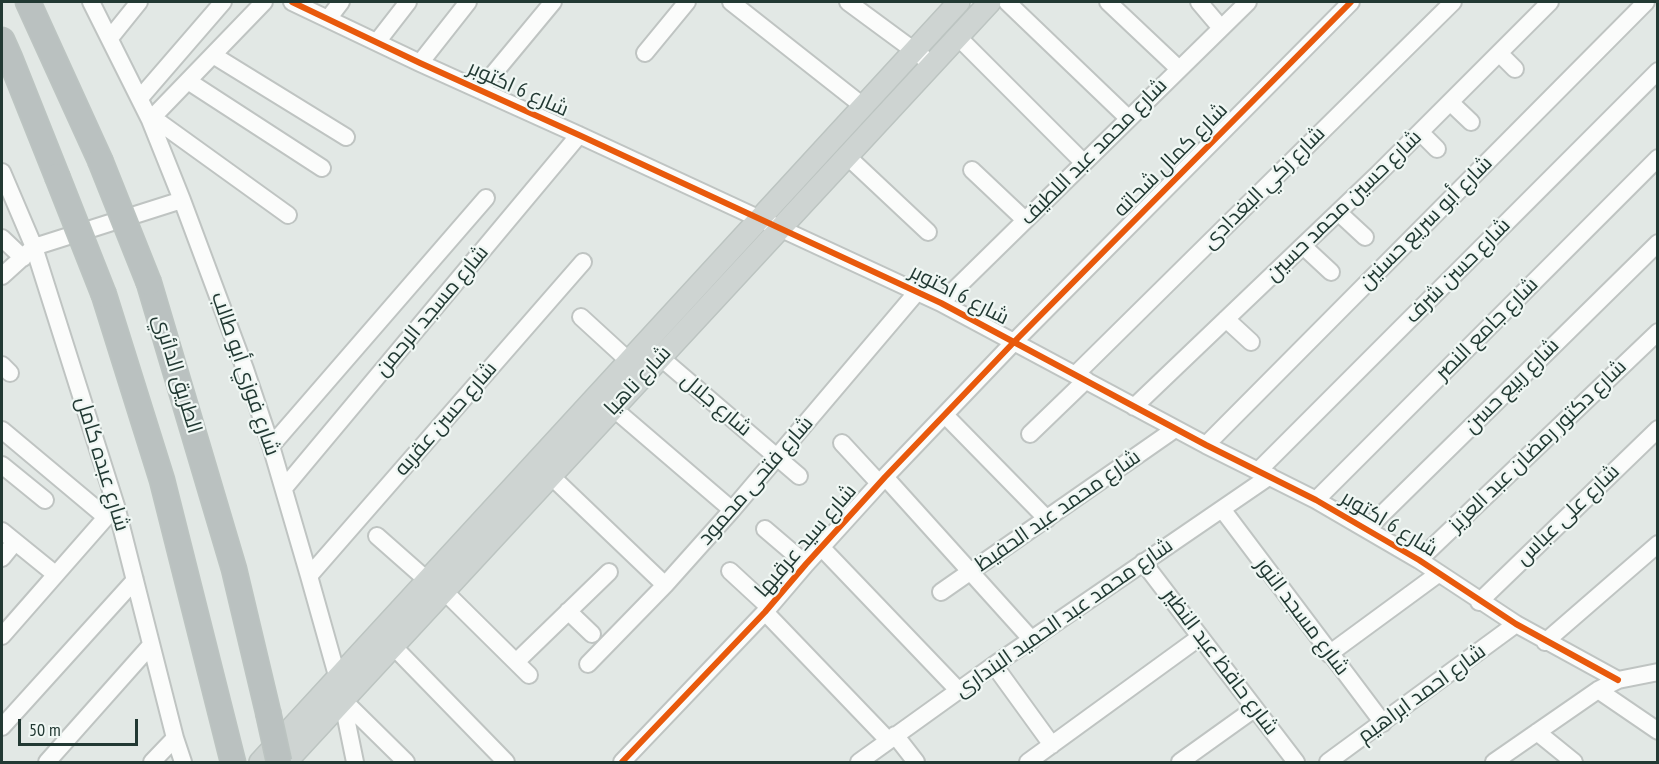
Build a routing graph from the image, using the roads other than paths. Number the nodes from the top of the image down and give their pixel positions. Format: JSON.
{"nodes":[{"id":1,"x":28,"y":2,"type":"edge"},
{"id":2,"x":91,"y":2,"type":"edge"},
{"id":3,"x":139,"y":2,"type":"edge"},
{"id":4,"x":223,"y":2,"type":"edge"},
{"id":5,"x":264,"y":2,"type":"edge"},
{"id":6,"x":292,"y":2,"type":"edge"},
{"id":7,"x":341,"y":2,"type":"edge"},
{"id":8,"x":408,"y":2,"type":"edge"},
{"id":9,"x":468,"y":2,"type":"edge"},
{"id":10,"x":553,"y":2,"type":"edge"},
{"id":11,"x":687,"y":2,"type":"edge"},
{"id":12,"x":731,"y":2,"type":"edge"},
{"id":13,"x":848,"y":2,"type":"edge"},
{"id":14,"x":990,"y":2,"type":"edge"},
{"id":15,"x":1007,"y":2,"type":"edge"},
{"id":16,"x":1108,"y":2,"type":"edge"},
{"id":17,"x":1199,"y":2,"type":"edge"},
{"id":18,"x":1248,"y":2,"type":"edge"},
{"id":19,"x":1351,"y":2,"type":"edge"},
{"id":20,"x":1453,"y":2,"type":"edge"},
{"id":21,"x":1550,"y":2,"type":"edge"},
{"id":22,"x":1646,"y":2,"type":"edge"},
{"id":23,"x":954,"y":3,"type":"edge"},
{"id":24,"x":328,"y":19,"type":"junction"},
{"id":25,"x":1221,"y":28,"type":"junction"},
{"id":26,"x":958,"y":37,"type":"junction"},
{"id":27,"x":110,"y":38,"type":"junction"},
{"id":28,"x":2,"y":40,"type":"edge"},
{"id":29,"x":377,"y":42,"type":"junction"},
{"id":30,"x":914,"y":51,"type":"junction"},
{"id":31,"x":645,"y":53,"type":"dead end"},
{"id":32,"x":1499,"y":53,"type":"junction"},
{"id":33,"x":213,"y":55,"type":"junction"},
{"id":34,"x":420,"y":63,"type":"junction"},
{"id":35,"x":932,"y":65,"type":"junction"},
{"id":36,"x":1179,"y":69,"type":"junction"},
{"id":37,"x":1515,"y":69,"type":"dead end"},
{"id":38,"x":1658,"y":71,"type":"edge"},
{"id":39,"x":188,"y":81,"type":"junction"},
{"id":40,"x":480,"y":90,"type":"junction"},
{"id":41,"x":140,"y":98,"type":"junction"},
{"id":42,"x":1450,"y":102,"type":"junction"},
{"id":43,"x":863,"y":106,"type":"junction"},
{"id":44,"x":1128,"y":118,"type":"junction"},
{"id":45,"x":151,"y":119,"type":"junction"},
{"id":46,"x":1471,"y":122,"type":"dead end"},
{"id":47,"x":1420,"y":132,"type":"junction"},
{"id":48,"x":579,"y":135,"type":"junction"},
{"id":49,"x":346,"y":137,"type":"dead end"},
{"id":50,"x":1437,"y":149,"type":"dead end"},
{"id":51,"x":848,"y":157,"type":"junction"},
{"id":52,"x":1658,"y":158,"type":"edge"},
{"id":53,"x":1083,"y":162,"type":"junction"},
{"id":54,"x":322,"y":168,"type":"dead end"},
{"id":55,"x":972,"y":170,"type":"dead end"},
{"id":56,"x":2,"y":172,"type":"edge"},
{"id":57,"x":486,"y":198,"type":"dead end"},
{"id":58,"x":182,"y":201,"type":"junction"},
{"id":59,"x":1338,"y":212,"type":"junction"},
{"id":60,"x":288,"y":215,"type":"dead end"},
{"id":61,"x":759,"y":220,"type":"junction"},
{"id":62,"x":1025,"y":220,"type":"junction"},
{"id":63,"x":781,"y":230,"type":"junction"},
{"id":64,"x":928,"y":232,"type":"dead end"},
{"id":65,"x":1365,"y":237,"type":"dead end"},
{"id":66,"x":2,"y":238,"type":"edge"},
{"id":67,"x":1658,"y":243,"type":"edge"},
{"id":68,"x":1303,"y":246,"type":"junction"},
{"id":69,"x":28,"y":253,"type":"junction"},
{"id":70,"x":583,"y":262,"type":"dead end"},
{"id":71,"x":1330,"y":272,"type":"dead end"},
{"id":72,"x":2,"y":276,"type":"edge"},
{"id":73,"x":917,"y":292,"type":"junction"},
{"id":74,"x":941,"y":303,"type":"junction"},
{"id":75,"x":581,"y":317,"type":"dead end"},
{"id":76,"x":1226,"y":319,"type":"junction"},
{"id":77,"x":1658,"y":332,"type":"edge"},
{"id":78,"x":1014,"y":342,"type":"junction"},
{"id":79,"x":1251,"y":342,"type":"dead end"},
{"id":80,"x":660,"y":357,"type":"junction"},
{"id":81,"x":629,"y":361,"type":"junction"},
{"id":82,"x":1080,"y":377,"type":"junction"},
{"id":83,"x":1134,"y":407,"type":"junction"},
{"id":84,"x":613,"y":408,"type":"junction"},
{"id":85,"x":945,"y":415,"type":"junction"},
{"id":86,"x":1175,"y":429,"type":"junction"},
{"id":87,"x":1658,"y":429,"type":"edge"},
{"id":88,"x":2,"y":430,"type":"edge"},
{"id":89,"x":578,"y":432,"type":"junction"},
{"id":90,"x":1030,"y":434,"type":"dead end"},
{"id":91,"x":842,"y":443,"type":"dead end"},
{"id":92,"x":1206,"y":445,"type":"junction"},
{"id":93,"x":271,"y":446,"type":"junction"},
{"id":94,"x":778,"y":458,"type":"junction"},
{"id":95,"x":2,"y":465,"type":"edge"},
{"id":96,"x":1264,"y":473,"type":"junction"},
{"id":97,"x":551,"y":476,"type":"junction"},
{"id":98,"x":800,"y":476,"type":"dead end"},
{"id":99,"x":882,"y":480,"type":"junction"},
{"id":100,"x":284,"y":488,"type":"junction"},
{"id":101,"x":45,"y":500,"type":"dead end"},
{"id":102,"x":1316,"y":500,"type":"junction"},
{"id":103,"x":1222,"y":509,"type":"junction"},
{"id":104,"x":732,"y":510,"type":"junction"},
{"id":105,"x":111,"y":511,"type":"junction"},
{"id":106,"x":1047,"y":519,"type":"junction"},
{"id":107,"x":765,"y":529,"type":"dead end"},
{"id":108,"x":1367,"y":529,"type":"junction"},
{"id":109,"x":2,"y":531,"type":"edge"},
{"id":110,"x":377,"y":536,"type":"dead end"},
{"id":111,"x":15,"y":542,"type":"junction"},
{"id":112,"x":1658,"y":544,"type":"edge"},
{"id":113,"x":821,"y":547,"type":"junction"},
{"id":114,"x":2,"y":558,"type":"edge"},
{"id":115,"x":1419,"y":560,"type":"junction"},
{"id":116,"x":1143,"y":562,"type":"junction"},
{"id":117,"x":806,"y":564,"type":"junction"},
{"id":118,"x":730,"y":571,"type":"dead end"},
{"id":119,"x":609,"y":572,"type":"dead end"},
{"id":120,"x":970,"y":572,"type":"junction"},
{"id":121,"x":55,"y":574,"type":"junction"},
{"id":122,"x":1438,"y":574,"type":"junction"},
{"id":123,"x":309,"y":576,"type":"junction"},
{"id":124,"x":135,"y":580,"type":"junction"},
{"id":125,"x":665,"y":585,"type":"junction"},
{"id":126,"x":436,"y":586,"type":"junction"},
{"id":127,"x":941,"y":592,"type":"dead end"},
{"id":128,"x":1479,"y":602,"type":"junction"},
{"id":129,"x":767,"y":610,"type":"junction"},
{"id":130,"x":568,"y":611,"type":"junction"},
{"id":131,"x":1516,"y":624,"type":"junction"},
{"id":132,"x":592,"y":634,"type":"dead end"},
{"id":133,"x":2,"y":636,"type":"edge"},
{"id":134,"x":1200,"y":637,"type":"junction"},
{"id":135,"x":1032,"y":640,"type":"junction"},
{"id":136,"x":1545,"y":642,"type":"junction"},
{"id":137,"x":151,"y":645,"type":"junction"},
{"id":138,"x":393,"y":646,"type":"junction"},
{"id":139,"x":1329,"y":654,"type":"junction"},
{"id":140,"x":516,"y":662,"type":"junction"},
{"id":141,"x":588,"y":664,"type":"dead end"},
{"id":142,"x":994,"y":665,"type":"junction"},
{"id":143,"x":1658,"y":672,"type":"edge"},
{"id":144,"x":529,"y":675,"type":"dead end"},
{"id":145,"x":338,"y":679,"type":"junction"},
{"id":146,"x":1618,"y":680,"type":"junction"},
{"id":147,"x":1598,"y":690,"type":"junction"},
{"id":148,"x":959,"y":691,"type":"junction"},
{"id":149,"x":342,"y":702,"type":"junction"},
{"id":150,"x":1254,"y":709,"type":"junction"},
{"id":151,"x":1383,"y":723,"type":"junction"},
{"id":152,"x":2,"y":727,"type":"edge"},
{"id":153,"x":1658,"y":731,"type":"edge"},
{"id":154,"x":1537,"y":732,"type":"junction"},
{"id":155,"x":892,"y":737,"type":"junction"},
{"id":156,"x":175,"y":738,"type":"junction"},
{"id":157,"x":1052,"y":745,"type":"junction"},
{"id":158,"x":47,"y":762,"type":"edge"},
{"id":159,"x":152,"y":762,"type":"edge"},
{"id":160,"x":183,"y":762,"type":"edge"},
{"id":161,"x":233,"y":762,"type":"edge"},
{"id":162,"x":260,"y":762,"type":"edge"},
{"id":163,"x":279,"y":762,"type":"edge"},
{"id":164,"x":286,"y":762,"type":"edge"},
{"id":165,"x":355,"y":762,"type":"edge"},
{"id":166,"x":406,"y":762,"type":"edge"},
{"id":167,"x":506,"y":762,"type":"edge"},
{"id":168,"x":622,"y":762,"type":"edge"},
{"id":169,"x":859,"y":762,"type":"edge"},
{"id":170,"x":916,"y":762,"type":"edge"},
{"id":171,"x":1028,"y":762,"type":"edge"},
{"id":172,"x":1180,"y":762,"type":"edge"},
{"id":173,"x":1296,"y":762,"type":"edge"},
{"id":174,"x":1328,"y":762,"type":"edge"},
{"id":175,"x":1494,"y":762,"type":"edge"},
{"id":176,"x":1574,"y":762,"type":"edge"}],
"edges":[{"from":1,"to":163,"type":"highway","name":"الطريق الدائري","bridge":true},
{"from":2,"to":27,"type":"street","name":"شارع فوزي أبو طالب"},
{"from":3,"to":27,"type":"street"},
{"from":4,"to":41,"type":"street"},
{"from":5,"to":33,"type":"street"},
{"from":6,"to":24,"type":"street","name":"شارع 6 اكتوبر"},
{"from":7,"to":24,"type":"street"},
{"from":8,"to":29,"type":"street"},
{"from":9,"to":34,"type":"street"},
{"from":10,"to":40,"type":"street"},
{"from":11,"to":31,"type":"street"},
{"from":12,"to":43,"type":"street"},
{"from":13,"to":30,"type":"street"},
{"from":14,"to":26,"type":"main road","name":"شارع ناهيا"},
{"from":15,"to":44,"type":"street"},
{"from":16,"to":36,"type":"street"},
{"from":17,"to":25,"type":"street"},
{"from":18,"to":25,"type":"street","name":"شارع محمد عبد اللطيف"},
{"from":19,"to":78,"type":"street","name":"شارع كمال شحاته"},
{"from":20,"to":82,"type":"street","name":"شارع زكي البغدادى"},
{"from":21,"to":32,"type":"street","name":"شارع حسين محمد حسين"},
{"from":22,"to":92,"type":"street","name":"شارع أبو سريع حسنين"},
{"from":23,"to":30,"type":"main road","name":"شارع ناهيا"},
{"from":24,"to":29,"type":"street","name":"شارع 6 اكتوبر"},
{"from":25,"to":36,"type":"street","name":"شارع محمد عبد اللطيف"},
{"from":26,"to":35,"type":"main road","name":"شارع ناهيا"},
{"from":26,"to":53,"type":"street"},
{"from":27,"to":41,"type":"street","name":"شارع فوزي أبو طالب"},
{"from":28,"to":161,"type":"highway","bridge":true},
{"from":29,"to":34,"type":"street","name":"شارع 6 اكتوبر"},
{"from":30,"to":35,"type":"street"},
{"from":30,"to":43,"type":"main road","name":"شارع ناهيا"},
{"from":32,"to":37,"type":"street"},
{"from":32,"to":42,"type":"street","name":"شارع حسين محمد حسين"},
{"from":33,"to":39,"type":"street"},
{"from":33,"to":49,"type":"street"},
{"from":34,"to":40,"type":"street","name":"شارع 6 اكتوبر"},
{"from":35,"to":51,"type":"main road","name":"شارع ناهيا"},
{"from":36,"to":44,"type":"street","name":"شارع محمد عبد اللطيف"},
{"from":38,"to":96,"type":"street","name":"شارع حسن شرف"},
{"from":39,"to":45,"type":"street"},
{"from":39,"to":54,"type":"street"},
{"from":40,"to":48,"type":"street","name":"شارع 6 اكتوبر"},
{"from":41,"to":45,"type":"street","name":"شارع فوزي أبو طالب"},
{"from":42,"to":46,"type":"street"},
{"from":42,"to":47,"type":"street","name":"شارع حسين محمد حسين"},
{"from":43,"to":61,"type":"main road","name":"شارع ناهيا"},
{"from":44,"to":53,"type":"street","name":"شارع محمد عبد اللطيف"},
{"from":45,"to":58,"type":"street","name":"شارع فوزي أبو طالب"},
{"from":45,"to":60,"type":"street"},
{"from":47,"to":50,"type":"street"},
{"from":47,"to":59,"type":"street","name":"شارع حسين محمد حسين"},
{"from":48,"to":61,"type":"street","name":"شارع 6 اكتوبر"},
{"from":48,"to":100,"type":"street","name":"شارع مسجد الرحمن"},
{"from":51,"to":63,"type":"main road","name":"شارع ناهيا"},
{"from":51,"to":64,"type":"street"},
{"from":52,"to":102,"type":"street","name":"شارع جامع النصر"},
{"from":53,"to":62,"type":"street","name":"شارع محمد عبد اللطيف"},
{"from":55,"to":62,"type":"street"},
{"from":56,"to":69,"type":"street","name":"شارع عبده كامل"},
{"from":57,"to":93,"type":"street"},
{"from":58,"to":69,"type":"street"},
{"from":58,"to":93,"type":"street","name":"شارع فوزي أبو طالب"},
{"from":59,"to":65,"type":"street"},
{"from":59,"to":68,"type":"street","name":"شارع حسين محمد حسين"},
{"from":61,"to":63,"type":"street","name":"شارع 6 اكتوبر"},
{"from":61,"to":81,"type":"main road","name":"شارع ناهيا"},
{"from":62,"to":74,"type":"street","name":"شارع محمد عبد اللطيف"},
{"from":63,"to":73,"type":"street","name":"شارع 6 اكتوبر"},
{"from":63,"to":80,"type":"main road","name":"شارع ناهيا"},
{"from":66,"to":69,"type":"street"},
{"from":67,"to":108,"type":"street","name":"شارع ربيع حسن"},
{"from":68,"to":71,"type":"street"},
{"from":68,"to":76,"type":"street","name":"شارع حسين محمد حسين"},
{"from":69,"to":72,"type":"street"},
{"from":69,"to":105,"type":"street","name":"شارع عبده كامل"},
{"from":70,"to":123,"type":"street","name":"شارع حسن عقربه"},
{"from":73,"to":74,"type":"street","name":"شارع 6 اكتوبر"},
{"from":73,"to":94,"type":"street","name":"شارع فتحى محمود"},
{"from":74,"to":78,"type":"street","name":"شارع 6 اكتوبر"},
{"from":75,"to":81,"type":"street"},
{"from":76,"to":79,"type":"street"},
{"from":76,"to":83,"type":"street","name":"شارع حسين محمد حسين"},
{"from":77,"to":115,"type":"street","name":"شارع دكتور رمضان عبد العزيز"},
{"from":78,"to":82,"type":"street","name":"شارع 6 اكتوبر"},
{"from":78,"to":85,"type":"street","name":"شارع سيد عرقبها"},
{"from":80,"to":84,"type":"main road","name":"شارع ناهيا"},
{"from":80,"to":94,"type":"street","name":"شارع جلال"},
{"from":81,"to":89,"type":"main road","name":"شارع ناهيا"},
{"from":82,"to":83,"type":"street","name":"شارع 6 اكتوبر"},
{"from":82,"to":90,"type":"street","name":"شارع زكي البغدادى"},
{"from":83,"to":86,"type":"street","name":"شارع 6 اكتوبر"},
{"from":84,"to":89,"type":"main road","name":"شارع ناهيا"},
{"from":84,"to":104,"type":"street"},
{"from":85,"to":99,"type":"street","name":"شارع سيد عرقبها"},
{"from":85,"to":106,"type":"street"},
{"from":86,"to":92,"type":"street","name":"شارع 6 اكتوبر"},
{"from":86,"to":106,"type":"street","name":"شارع محمد عبد الحفيظ"},
{"from":87,"to":128,"type":"street","name":"شارع على عباس"},
{"from":88,"to":105,"type":"street"},
{"from":89,"to":97,"type":"main road","name":"شارع ناهيا"},
{"from":89,"to":126,"type":"main road","name":"شارع ناهيا"},
{"from":91,"to":99,"type":"street"},
{"from":92,"to":96,"type":"street","name":"شارع 6 اكتوبر"},
{"from":93,"to":100,"type":"street","name":"شارع فوزي أبو طالب"},
{"from":94,"to":98,"type":"street","name":"شارع جلال"},
{"from":94,"to":104,"type":"street","name":"شارع فتحى محمود"},
{"from":95,"to":101,"type":"street"},
{"from":96,"to":102,"type":"street","name":"شارع 6 اكتوبر"},
{"from":96,"to":103,"type":"street","name":"شارع محمد عبد الحميد البندارى"},
{"from":97,"to":125,"type":"street"},
{"from":97,"to":126,"type":"main road","name":"شارع ناهيا"},
{"from":99,"to":113,"type":"street","name":"شارع سيد عرقبها"},
{"from":99,"to":120,"type":"street"},
{"from":100,"to":123,"type":"street","name":"شارع فوزي أبو طالب"},
{"from":102,"to":108,"type":"street","name":"شارع 6 اكتوبر"},
{"from":103,"to":116,"type":"street","name":"شارع محمد عبد الحميد البندارى"},
{"from":103,"to":139,"type":"street","name":"شارع مسجد النور"},
{"from":104,"to":125,"type":"street","name":"شارع فتحى محمود"},
{"from":105,"to":121,"type":"street"},
{"from":105,"to":124,"type":"street","name":"شارع عبده كامل"},
{"from":106,"to":120,"type":"street","name":"شارع محمد عبد الحفيظ"},
{"from":107,"to":117,"type":"street"},
{"from":108,"to":115,"type":"street","name":"شارع 6 اكتوبر"},
{"from":109,"to":111,"type":"street"},
{"from":110,"to":126,"type":"street"},
{"from":111,"to":114,"type":"street"},
{"from":111,"to":121,"type":"street"},
{"from":112,"to":136,"type":"street"},
{"from":113,"to":117,"type":"street","name":"شارع سيد عرقبها"},
{"from":113,"to":148,"type":"street"},
{"from":115,"to":122,"type":"street","name":"شارع 6 اكتوبر"},
{"from":116,"to":134,"type":"street","name":"شارع حافظ عبد النظير"},
{"from":116,"to":135,"type":"street","name":"شارع محمد عبد الحميد البندارى"},
{"from":117,"to":129,"type":"street","name":"شارع سيد عرقبها"},
{"from":118,"to":129,"type":"street"},
{"from":119,"to":130,"type":"street"},
{"from":120,"to":127,"type":"street","name":"شارع محمد عبد الحفيظ"},
{"from":120,"to":135,"type":"street"},
{"from":121,"to":133,"type":"street"},
{"from":122,"to":128,"type":"street","name":"شارع 6 اكتوبر"},
{"from":122,"to":139,"type":"street"},
{"from":123,"to":145,"type":"street","name":"شارع فوزي أبو طالب"},
{"from":124,"to":137,"type":"street","name":"شارع عبده كامل"},
{"from":124,"to":152,"type":"street"},
{"from":125,"to":141,"type":"street","name":"شارع فتحى محمود"},
{"from":126,"to":138,"type":"main road","name":"شارع ناهيا"},
{"from":126,"to":140,"type":"street"},
{"from":126,"to":145,"type":"main road","name":"شارع ناهيا"},
{"from":128,"to":131,"type":"street","name":"شارع 6 اكتوبر"},
{"from":129,"to":155,"type":"street"},
{"from":129,"to":168,"type":"street","name":"شارع سيد عرقبها"},
{"from":130,"to":132,"type":"street"},
{"from":130,"to":140,"type":"street"},
{"from":131,"to":136,"type":"street","name":"شارع 6 اكتوبر"},
{"from":131,"to":151,"type":"street","name":"شارع احمد ابراهيم"},
{"from":134,"to":150,"type":"street","name":"شارع حافظ عبد النظير"},
{"from":134,"to":157,"type":"street"},
{"from":135,"to":142,"type":"street","name":"شارع محمد عبد الحميد البندارى"},
{"from":136,"to":146,"type":"street","name":"شارع 6 اكتوبر"},
{"from":137,"to":156,"type":"street","name":"شارع عبده كامل"},
{"from":137,"to":158,"type":"street"},
{"from":138,"to":149,"type":"main road","name":"شارع ناهيا"},
{"from":138,"to":167,"type":"street"},
{"from":139,"to":151,"type":"street","name":"شارع مسجد النور"},
{"from":140,"to":144,"type":"street"},
{"from":142,"to":148,"type":"street","name":"شارع محمد عبد الحميد البندارى"},
{"from":142,"to":157,"type":"street"},
{"from":143,"to":146,"type":"street"},
{"from":145,"to":149,"type":"street","name":"شارع فوزي أبو طالب"},
{"from":145,"to":162,"type":"main road","name":"شارع ناهيا"},
{"from":146,"to":147,"type":"street"},
{"from":147,"to":153,"type":"street"},
{"from":147,"to":154,"type":"street"},
{"from":148,"to":155,"type":"street","name":"شارع محمد عبد الحميد البندارى"},
{"from":149,"to":164,"type":"main road","name":"شارع ناهيا"},
{"from":149,"to":165,"type":"street","name":"شارع فوزي أبو طالب"},
{"from":149,"to":166,"type":"street"},
{"from":150,"to":172,"type":"street"},
{"from":150,"to":173,"type":"street","name":"شارع حافظ عبد النظير"},
{"from":151,"to":174,"type":"street","name":"شارع احمد ابراهيم"},
{"from":154,"to":175,"type":"street"},
{"from":154,"to":176,"type":"street"},
{"from":155,"to":169,"type":"street","name":"شارع محمد عبد الحميد البندارى"},
{"from":155,"to":170,"type":"street"},
{"from":156,"to":159,"type":"street"},
{"from":156,"to":160,"type":"street","name":"شارع عبده كامل"},
{"from":157,"to":171,"type":"street"}]}
